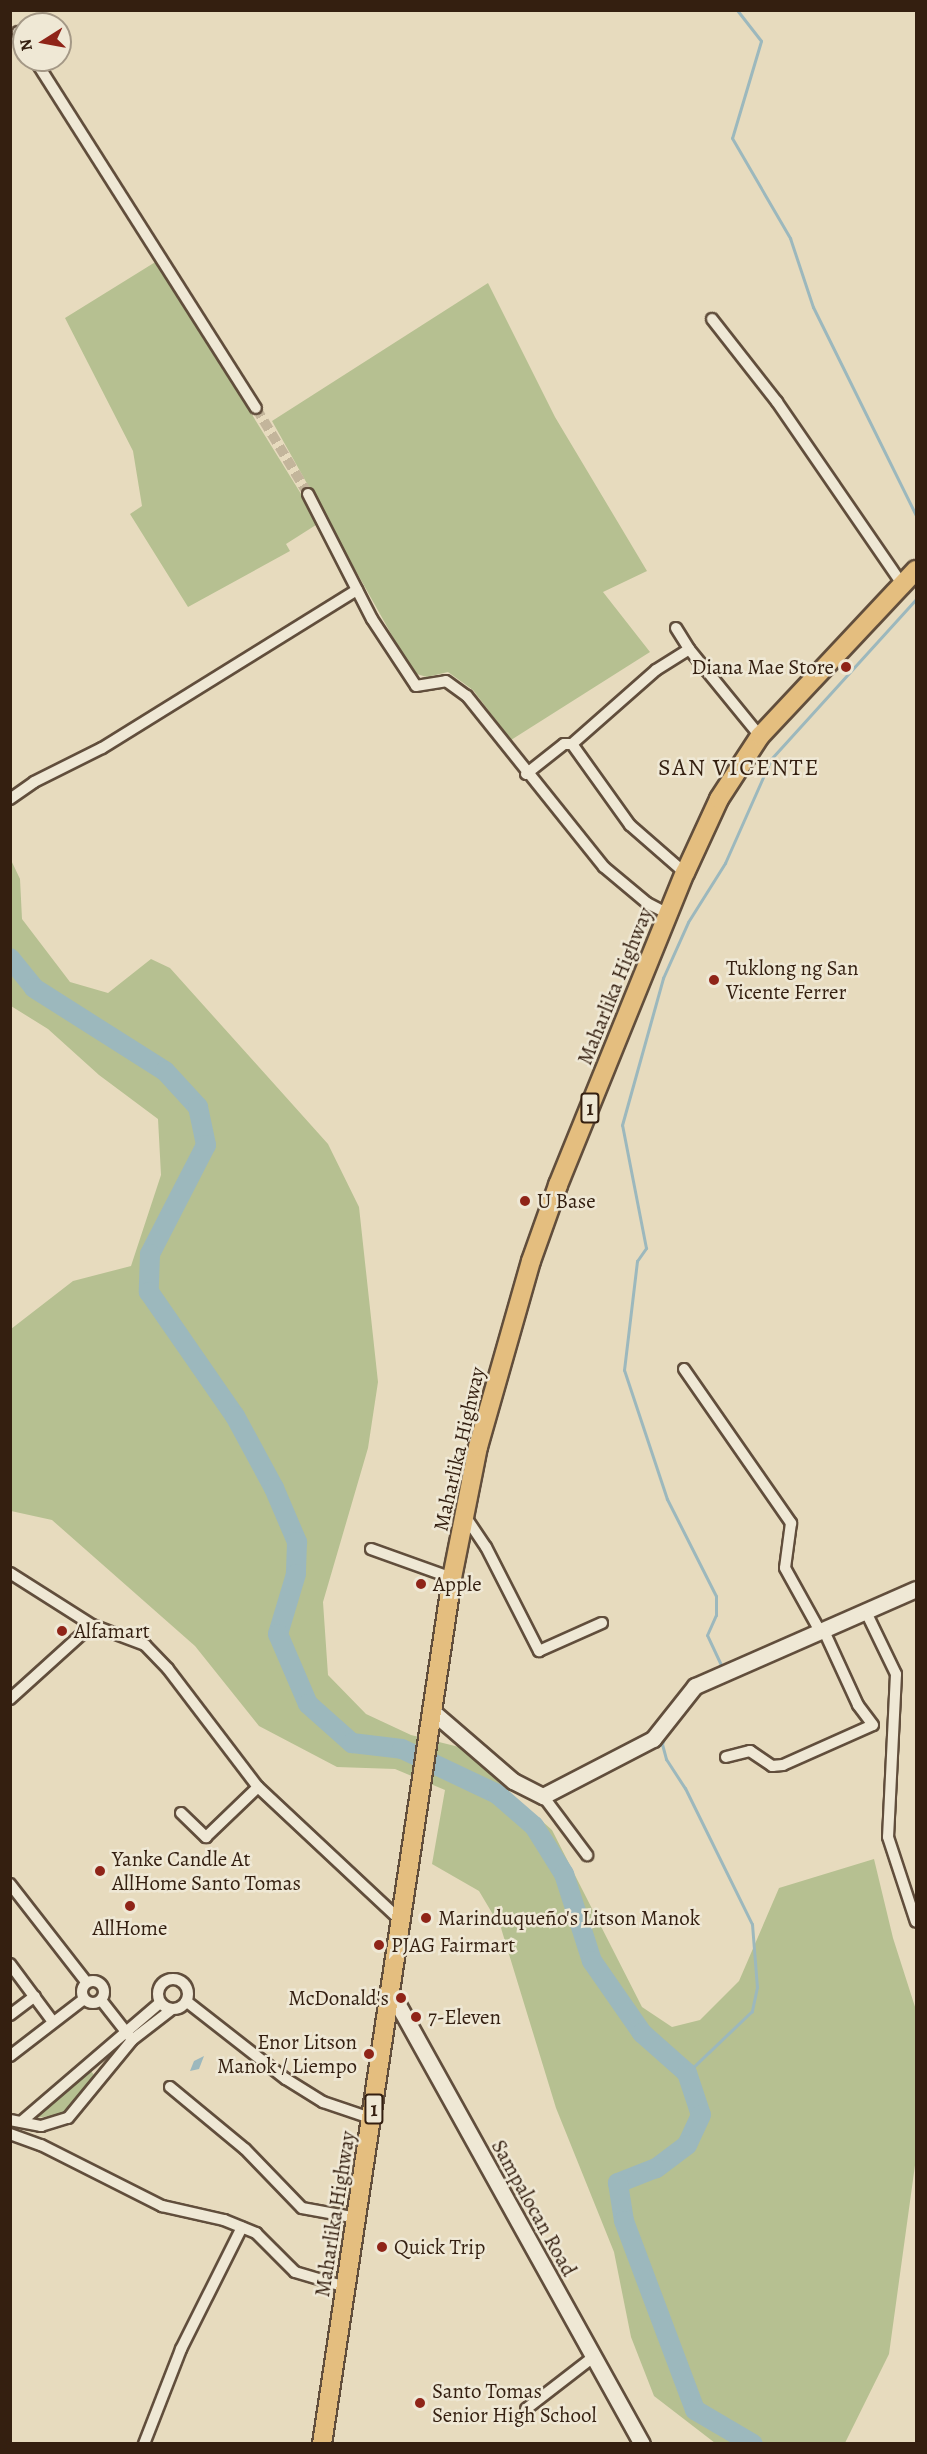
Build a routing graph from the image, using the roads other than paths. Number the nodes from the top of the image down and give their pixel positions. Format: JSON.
{"nodes":[{"id":1,"x":43,"y":72,"type":"edge"},
{"id":2,"x":712,"y":319,"type":"dead end"},
{"id":3,"x":256,"y":408,"type":"tunnel mouth"},
{"id":4,"x":308,"y":494,"type":"tunnel mouth"},
{"id":5,"x":916,"y":570,"type":"edge"},
{"id":6,"x":902,"y":584,"type":"junction"},
{"id":7,"x":357,"y":590,"type":"junction"},
{"id":8,"x":676,"y":628,"type":"dead end"},
{"id":9,"x":689,"y":649,"type":"junction"},
{"id":10,"x":760,"y":736,"type":"junction"},
{"id":11,"x":572,"y":744,"type":"junction"},
{"id":12,"x":526,"y":774,"type":"junction"},
{"id":13,"x":10,"y":799,"type":"edge"},
{"id":14,"x":685,"y":873,"type":"junction"},
{"id":15,"x":669,"y":914,"type":"junction"},
{"id":16,"x":684,"y":1369,"type":"dead end"},
{"id":17,"x":465,"y":1516,"type":"junction"},
{"id":18,"x":371,"y":1549,"type":"dead end"},
{"id":19,"x":10,"y":1573,"type":"edge"},
{"id":20,"x":452,"y":1578,"type":"junction"},
{"id":21,"x":916,"y":1589,"type":"edge"},
{"id":22,"x":866,"y":1612,"type":"junction"},
{"id":23,"x":602,"y":1623,"type":"dead end"},
{"id":24,"x":92,"y":1625,"type":"junction"},
{"id":25,"x":822,"y":1632,"type":"junction"},
{"id":26,"x":10,"y":1699,"type":"edge"},
{"id":27,"x":432,"y":1718,"type":"junction"},
{"id":28,"x":726,"y":1757,"type":"dead end"},
{"id":29,"x":258,"y":1787,"type":"junction"},
{"id":30,"x":543,"y":1796,"type":"junction"},
{"id":31,"x":181,"y":1813,"type":"dead end"},
{"id":32,"x":588,"y":1855,"type":"dead end"},
{"id":33,"x":10,"y":1884,"type":"edge"},
{"id":34,"x":400,"y":1920,"type":"junction"},
{"id":35,"x":916,"y":1922,"type":"edge"},
{"id":36,"x":10,"y":1964,"type":"edge"},
{"id":37,"x":87,"y":1983,"type":"junction"},
{"id":38,"x":391,"y":1992,"type":"junction"},
{"id":39,"x":35,"y":1996,"type":"junction"},
{"id":40,"x":84,"y":1999,"type":"junction"},
{"id":41,"x":101,"y":2000,"type":"junction"},
{"id":42,"x":186,"y":2001,"type":"junction"},
{"id":43,"x":160,"y":2003,"type":"junction"},
{"id":44,"x":171,"y":2010,"type":"junction"},
{"id":45,"x":10,"y":2015,"type":"edge"},
{"id":46,"x":53,"y":2022,"type":"junction"},
{"id":47,"x":129,"y":2036,"type":"junction"},
{"id":48,"x":10,"y":2056,"type":"edge"},
{"id":49,"x":170,"y":2087,"type":"dead end"},
{"id":50,"x":373,"y":2119,"type":"junction"},
{"id":51,"x":16,"y":2121,"type":"edge"},
{"id":52,"x":10,"y":2134,"type":"edge"},
{"id":53,"x":357,"y":2218,"type":"junction"},
{"id":54,"x":242,"y":2227,"type":"junction"},
{"id":55,"x":346,"y":2287,"type":"junction"},
{"id":56,"x":592,"y":2358,"type":"junction"},
{"id":57,"x":526,"y":2409,"type":"dead end"},
{"id":58,"x":144,"y":2444,"type":"edge"},
{"id":59,"x":322,"y":2444,"type":"edge"},
{"id":60,"x":642,"y":2444,"type":"edge"}],
"edges":[{"from":1,"to":3,"type":"street"},
{"from":2,"to":6,"type":"street"},
{"from":4,"to":7,"type":"street"},
{"from":5,"to":6,"type":"highway","name":"Maharlika Highway","number":"1"},
{"from":6,"to":10,"type":"highway","name":"Maharlika Highway","number":"1"},
{"from":7,"to":12,"type":"street"},
{"from":7,"to":13,"type":"street"},
{"from":8,"to":9,"type":"street"},
{"from":9,"to":10,"type":"street"},
{"from":9,"to":11,"type":"street"},
{"from":10,"to":14,"type":"highway","name":"Maharlika Highway","number":"1"},
{"from":11,"to":12,"type":"street"},
{"from":11,"to":14,"type":"street"},
{"from":12,"to":15,"type":"street"},
{"from":14,"to":15,"type":"highway","name":"Maharlika Highway","number":"1"},
{"from":15,"to":17,"type":"highway","name":"Maharlika Highway","number":"1"},
{"from":16,"to":25,"type":"street"},
{"from":17,"to":20,"type":"highway","name":"Maharlika Highway","number":"1"},
{"from":17,"to":23,"type":"street"},
{"from":18,"to":20,"type":"street"},
{"from":19,"to":24,"type":"street"},
{"from":20,"to":27,"type":"highway","name":"Maharlika Highway","number":"1"},
{"from":21,"to":22,"type":"street"},
{"from":22,"to":25,"type":"street"},
{"from":22,"to":35,"type":"street"},
{"from":24,"to":26,"type":"street"},
{"from":24,"to":29,"type":"street"},
{"from":25,"to":28,"type":"street"},
{"from":25,"to":30,"type":"street"},
{"from":27,"to":30,"type":"street"},
{"from":27,"to":34,"type":"highway","name":"Maharlika Highway","number":"1"},
{"from":29,"to":31,"type":"street"},
{"from":29,"to":34,"type":"street"},
{"from":30,"to":32,"type":"street"},
{"from":33,"to":37,"type":"street"},
{"from":34,"to":38,"type":"highway","name":"Maharlika Highway","number":"1"},
{"from":36,"to":39,"type":"street"},
{"from":37,"to":40,"type":"street"},
{"from":37,"to":41,"type":"street"},
{"from":38,"to":50,"type":"highway","name":"Maharlika Highway","number":"1"},
{"from":38,"to":56,"type":"street","name":"Sampalocan Road"},
{"from":39,"to":45,"type":"street"},
{"from":39,"to":46,"type":"street"},
{"from":40,"to":41,"type":"street"},
{"from":40,"to":46,"type":"street"},
{"from":41,"to":47,"type":"street"},
{"from":42,"to":43,"type":"street"},
{"from":42,"to":44,"type":"street"},
{"from":42,"to":50,"type":"street"},
{"from":43,"to":44,"type":"street"},
{"from":43,"to":47,"type":"street"},
{"from":44,"to":47,"type":"street"},
{"from":46,"to":48,"type":"street"},
{"from":47,"to":51,"type":"street"},
{"from":47,"to":51,"type":"street"},
{"from":49,"to":53,"type":"street"},
{"from":50,"to":53,"type":"highway","name":"Maharlika Highway","number":"1"},
{"from":52,"to":54,"type":"street"},
{"from":53,"to":55,"type":"highway","name":"Maharlika Highway","number":"1"},
{"from":54,"to":55,"type":"street"},
{"from":54,"to":58,"type":"street"},
{"from":55,"to":59,"type":"highway","name":"Maharlika Highway","number":"1"},
{"from":56,"to":57,"type":"street"},
{"from":56,"to":60,"type":"street","name":"Sampalocan Road"}]}
